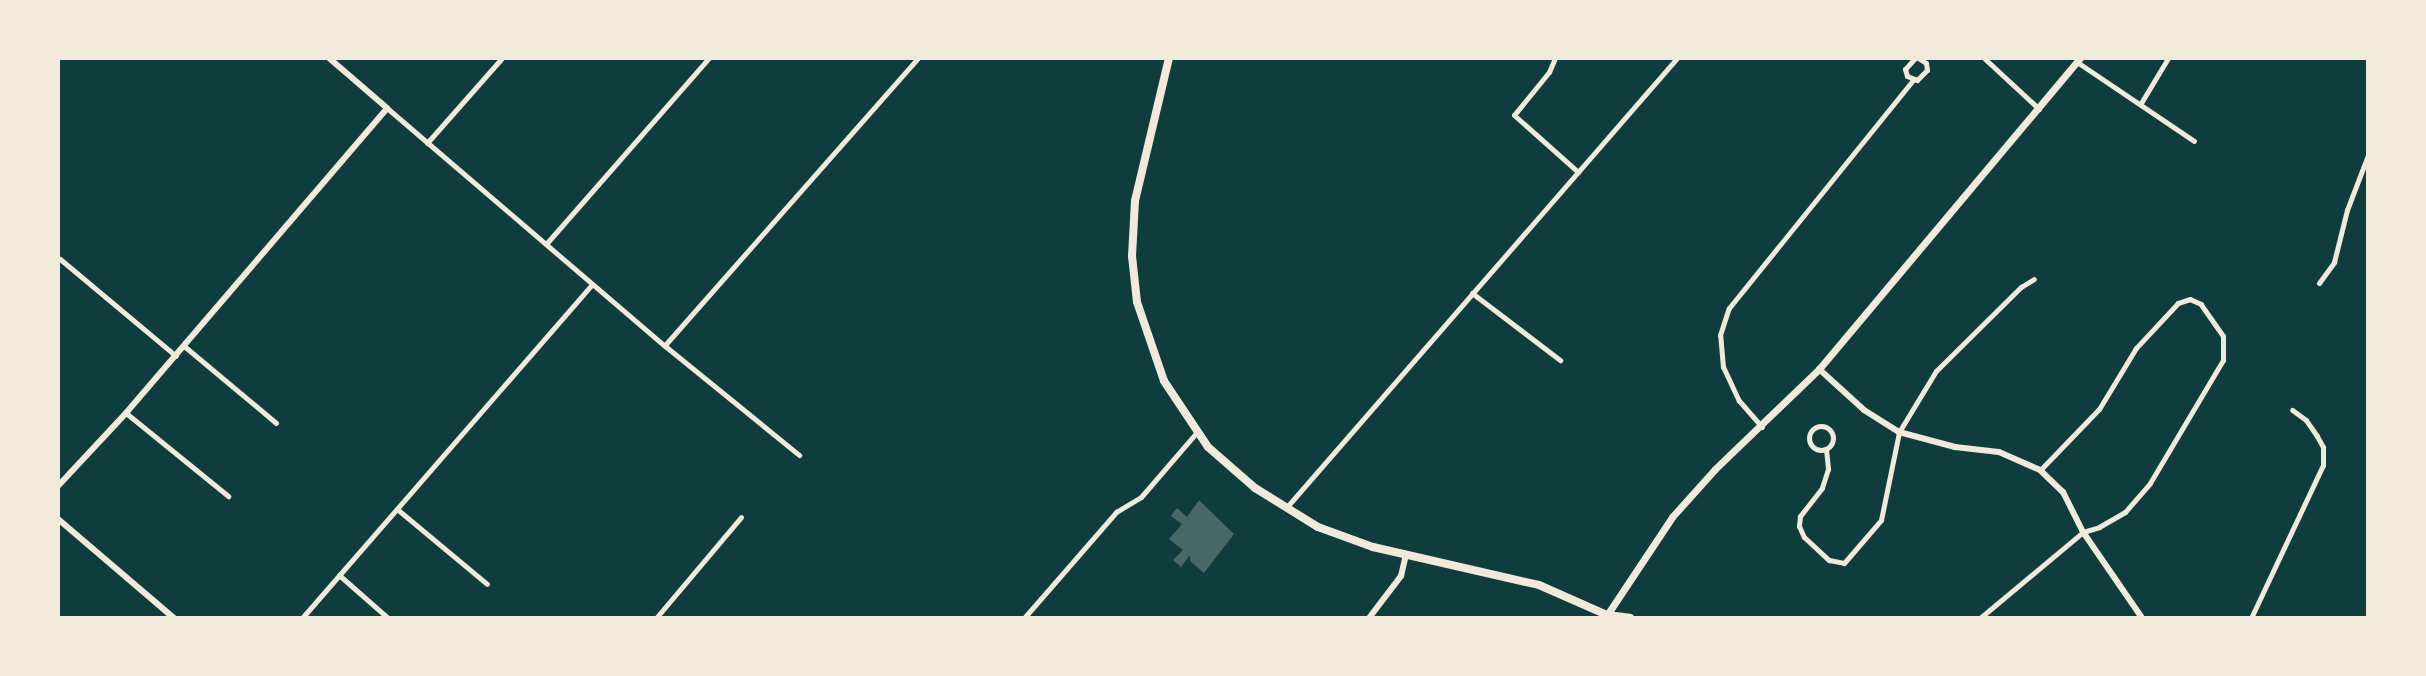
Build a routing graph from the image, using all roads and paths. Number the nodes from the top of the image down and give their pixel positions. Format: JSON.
{"nodes":[{"id":1,"x":329,"y":58,"type":"edge"},
{"id":2,"x":502,"y":58,"type":"edge"},
{"id":3,"x":709,"y":58,"type":"edge"},
{"id":4,"x":918,"y":58,"type":"edge"},
{"id":5,"x":1169,"y":58,"type":"edge"},
{"id":6,"x":1555,"y":58,"type":"edge"},
{"id":7,"x":1677,"y":58,"type":"edge"},
{"id":8,"x":1916,"y":58,"type":"edge"},
{"id":9,"x":1984,"y":58,"type":"edge"},
{"id":10,"x":2168,"y":58,"type":"edge"},
{"id":11,"x":2078,"y":60,"type":"edge"},
{"id":12,"x":1913,"y":80,"type":"junction"},
{"id":13,"x":2141,"y":103,"type":"junction"},
{"id":14,"x":387,"y":108,"type":"junction"},
{"id":15,"x":2039,"y":109,"type":"junction"},
{"id":16,"x":2194,"y":141,"type":"dead end"},
{"id":17,"x":427,"y":143,"type":"junction"},
{"id":18,"x":2368,"y":155,"type":"edge"},
{"id":19,"x":1578,"y":172,"type":"junction"},
{"id":20,"x":546,"y":244,"type":"junction"},
{"id":21,"x":60,"y":259,"type":"dead end"},
{"id":22,"x":2034,"y":279,"type":"dead end"},
{"id":23,"x":2319,"y":283,"type":"dead end"},
{"id":24,"x":592,"y":284,"type":"junction"},
{"id":25,"x":1472,"y":293,"type":"junction"},
{"id":26,"x":184,"y":346,"type":"junction"},
{"id":27,"x":665,"y":346,"type":"junction"},
{"id":28,"x":176,"y":356,"type":"junction"},
{"id":29,"x":1560,"y":360,"type":"dead end"},
{"id":30,"x":1819,"y":369,"type":"junction"},
{"id":31,"x":2292,"y":410,"type":"dead end"},
{"id":32,"x":126,"y":413,"type":"junction"},
{"id":33,"x":276,"y":423,"type":"dead end"},
{"id":34,"x":1762,"y":427,"type":"junction"},
{"id":35,"x":1899,"y":432,"type":"junction"},
{"id":36,"x":1196,"y":433,"type":"junction"},
{"id":37,"x":1826,"y":449,"type":"junction"},
{"id":38,"x":799,"y":455,"type":"dead end"},
{"id":39,"x":2040,"y":470,"type":"junction"},
{"id":40,"x":58,"y":486,"type":"edge"},
{"id":41,"x":228,"y":496,"type":"dead end"},
{"id":42,"x":397,"y":509,"type":"junction"},
{"id":43,"x":1285,"y":509,"type":"junction"},
{"id":44,"x":741,"y":517,"type":"dead end"},
{"id":45,"x":58,"y":519,"type":"edge"},
{"id":46,"x":2083,"y":532,"type":"junction"},
{"id":47,"x":1406,"y":555,"type":"junction"},
{"id":48,"x":339,"y":575,"type":"junction"},
{"id":49,"x":487,"y":584,"type":"dead end"},
{"id":50,"x":1608,"y":617,"type":"edge"},
{"id":51,"x":174,"y":618,"type":"edge"},
{"id":52,"x":302,"y":618,"type":"edge"},
{"id":53,"x":388,"y":618,"type":"edge"},
{"id":54,"x":656,"y":618,"type":"edge"},
{"id":55,"x":1024,"y":618,"type":"edge"},
{"id":56,"x":1369,"y":618,"type":"edge"},
{"id":57,"x":1630,"y":618,"type":"edge"},
{"id":58,"x":1980,"y":618,"type":"edge"},
{"id":59,"x":2142,"y":618,"type":"edge"},
{"id":60,"x":2251,"y":618,"type":"edge"}],
"edges":[{"from":1,"to":14,"type":"street"},
{"from":2,"to":17,"type":"street"},
{"from":3,"to":20,"type":"street"},
{"from":4,"to":27,"type":"street"},
{"from":5,"to":36,"type":"main road"},
{"from":6,"to":19,"type":"street"},
{"from":7,"to":19,"type":"street"},
{"from":8,"to":12,"type":"street"},
{"from":8,"to":12,"type":"street"},
{"from":9,"to":15,"type":"street"},
{"from":10,"to":13,"type":"street"},
{"from":11,"to":13,"type":"street"},
{"from":11,"to":15,"type":"main road"},
{"from":12,"to":34,"type":"street"},
{"from":13,"to":16,"type":"street"},
{"from":14,"to":17,"type":"street"},
{"from":14,"to":26,"type":"street"},
{"from":15,"to":30,"type":"main road"},
{"from":17,"to":20,"type":"street"},
{"from":18,"to":23,"type":"street"},
{"from":19,"to":25,"type":"street"},
{"from":20,"to":24,"type":"street"},
{"from":21,"to":28,"type":"street"},
{"from":22,"to":35,"type":"street"},
{"from":24,"to":27,"type":"street"},
{"from":24,"to":42,"type":"street"},
{"from":25,"to":29,"type":"street"},
{"from":25,"to":43,"type":"street"},
{"from":26,"to":28,"type":"street"},
{"from":26,"to":33,"type":"street"},
{"from":27,"to":38,"type":"street"},
{"from":28,"to":32,"type":"street"},
{"from":30,"to":34,"type":"main road"},
{"from":30,"to":35,"type":"street"},
{"from":31,"to":60,"type":"street"},
{"from":32,"to":40,"type":"street"},
{"from":32,"to":41,"type":"street"},
{"from":34,"to":50,"type":"main road"},
{"from":35,"to":37,"type":"street"},
{"from":35,"to":39,"type":"street"},
{"from":36,"to":43,"type":"main road"},
{"from":36,"to":55,"type":"street"},
{"from":37,"to":37,"type":"street"},
{"from":39,"to":46,"type":"street"},
{"from":39,"to":46,"type":"street"},
{"from":42,"to":48,"type":"street"},
{"from":42,"to":49,"type":"street"},
{"from":43,"to":47,"type":"main road"},
{"from":44,"to":54,"type":"street"},
{"from":45,"to":51,"type":"street"},
{"from":46,"to":58,"type":"street"},
{"from":46,"to":59,"type":"street"},
{"from":47,"to":50,"type":"main road"},
{"from":47,"to":56,"type":"street"},
{"from":48,"to":52,"type":"street"},
{"from":48,"to":53,"type":"street"},
{"from":50,"to":57,"type":"main road"}]}
